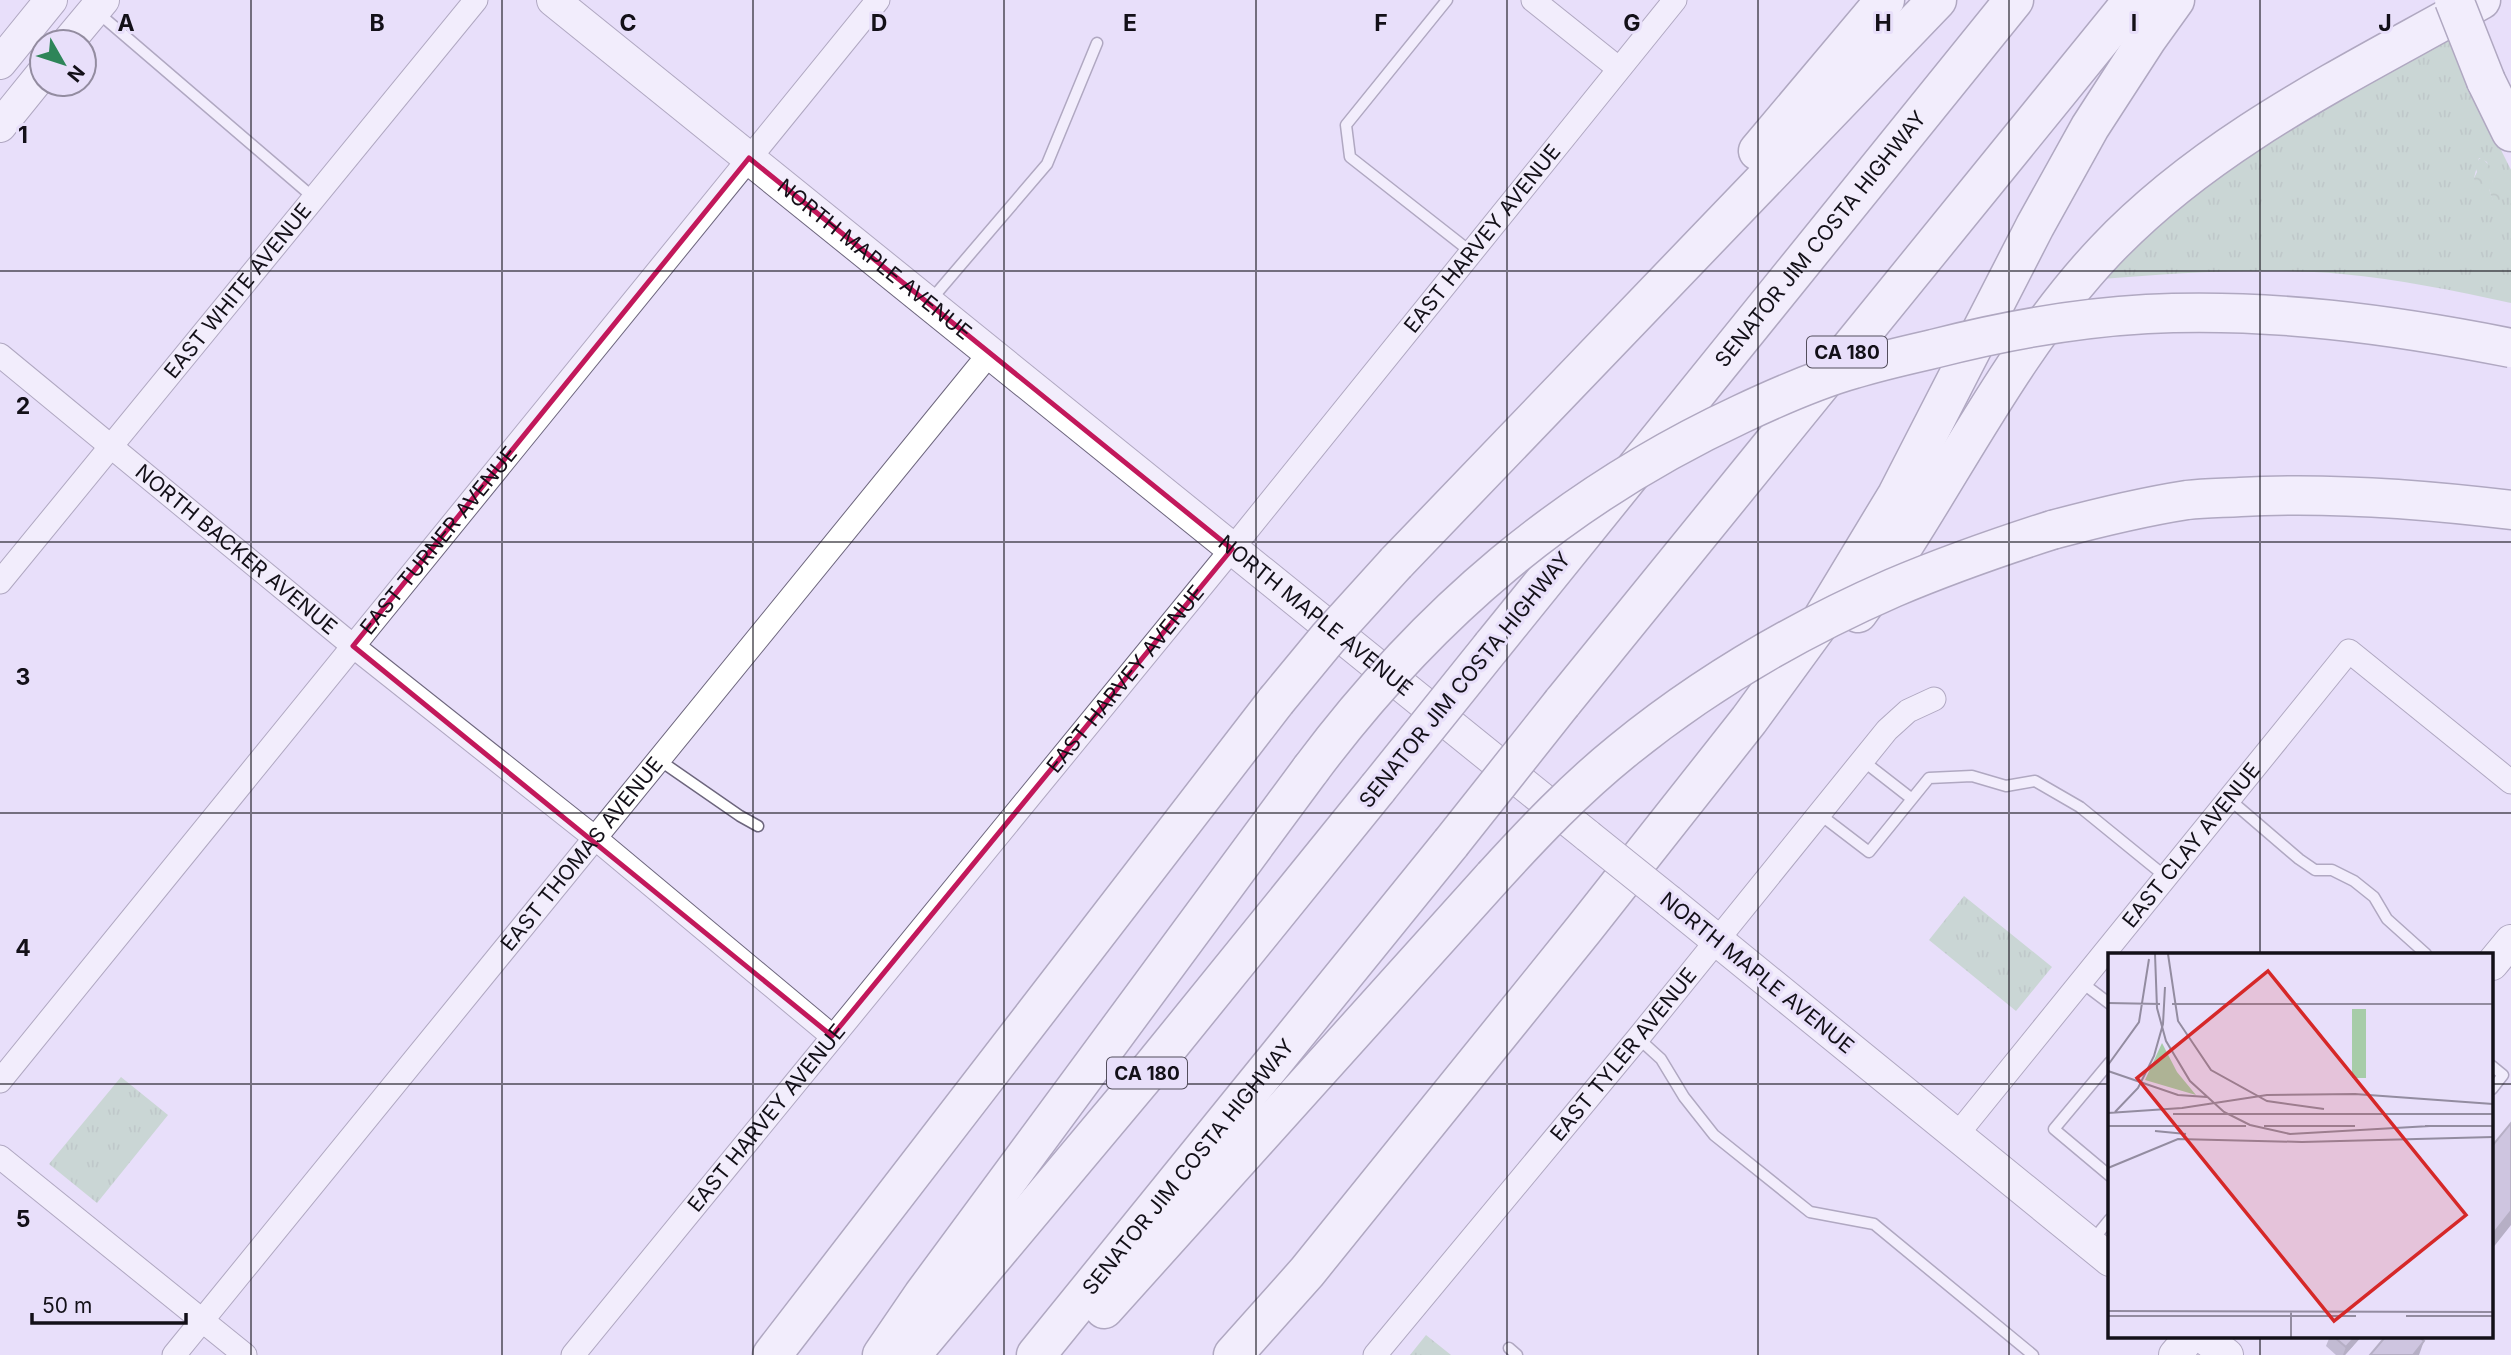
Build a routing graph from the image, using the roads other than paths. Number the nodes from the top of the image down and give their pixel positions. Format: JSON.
{"nodes":[{"id":1,"x":51,"y":0,"type":"edge"},
{"id":2,"x":476,"y":0,"type":"edge"},
{"id":3,"x":553,"y":0,"type":"edge"},
{"id":4,"x":878,"y":0,"type":"edge"},
{"id":5,"x":1447,"y":0,"type":"edge"},
{"id":6,"x":1533,"y":0,"type":"edge"},
{"id":7,"x":1675,"y":0,"type":"edge"},
{"id":8,"x":1885,"y":0,"type":"edge"},
{"id":9,"x":1937,"y":0,"type":"edge"},
{"id":10,"x":2014,"y":0,"type":"edge"},
{"id":11,"x":2133,"y":0,"type":"edge"},
{"id":12,"x":2175,"y":0,"type":"edge"},
{"id":13,"x":2455,"y":0,"type":"edge"},
{"id":14,"x":2481,"y":0,"type":"edge"},
{"id":15,"x":99,"y":5,"type":"edge"},
{"id":16,"x":80,"y":28,"type":"edge"},
{"id":17,"x":1097,"y":43,"type":"dead end"},
{"id":18,"x":0,"y":63,"type":"edge"},
{"id":19,"x":1618,"y":68,"type":"junction"},
{"id":20,"x":28,"y":91,"type":"edge"},
{"id":21,"x":0,"y":126,"type":"edge"},
{"id":22,"x":2511,"y":132,"type":"edge"},
{"id":23,"x":749,"y":158,"type":"junction"},
{"id":24,"x":314,"y":198,"type":"junction"},
{"id":25,"x":1471,"y":251,"type":"junction"},
{"id":26,"x":928,"y":303,"type":"junction"},
{"id":27,"x":2511,"y":348,"type":"edge"},
{"id":28,"x":990,"y":353,"type":"junction"},
{"id":29,"x":0,"y":355,"type":"edge"},
{"id":30,"x":110,"y":447,"type":"junction"},
{"id":31,"x":2511,"y":510,"type":"edge"},
{"id":32,"x":1232,"y":549,"type":"junction"},
{"id":33,"x":1396,"y":563,"type":"junction"},
{"id":34,"x":0,"y":582,"type":"edge"},
{"id":35,"x":353,"y":646,"type":"junction"},
{"id":36,"x":1934,"y":699,"type":"dead end"},
{"id":37,"x":659,"y":760,"type":"junction"},
{"id":38,"x":1862,"y":760,"type":"junction"},
{"id":39,"x":2511,"y":782,"type":"edge"},
{"id":40,"x":1912,"y":799,"type":"junction"},
{"id":41,"x":2229,"y":799,"type":"junction"},
{"id":42,"x":1818,"y":813,"type":"junction"},
{"id":43,"x":758,"y":826,"type":"dead end"},
{"id":44,"x":595,"y":838,"type":"junction"},
{"id":45,"x":2166,"y":877,"type":"junction"},
{"id":46,"x":1584,"y":929,"type":"junction"},
{"id":47,"x":1717,"y":939,"type":"junction"},
{"id":48,"x":2511,"y":941,"type":"edge"},
{"id":49,"x":2425,"y":953,"type":"edge"},
{"id":50,"x":2494,"y":962,"type":"edge"},
{"id":51,"x":2081,"y":982,"type":"junction"},
{"id":52,"x":2108,"y":1002,"type":"edge"},
{"id":53,"x":832,"y":1036,"type":"junction"},
{"id":54,"x":1638,"y":1038,"type":"junction"},
{"id":55,"x":2108,"y":1064,"type":"edge"},
{"id":56,"x":2494,"y":1068,"type":"edge"},
{"id":57,"x":0,"y":1081,"type":"edge"},
{"id":58,"x":2494,"y":1086,"type":"edge"},
{"id":59,"x":1956,"y":1136,"type":"junction"},
{"id":60,"x":0,"y":1157,"type":"edge"},
{"id":61,"x":2108,"y":1173,"type":"edge"},
{"id":62,"x":2108,"y":1226,"type":"edge"},
{"id":63,"x":2100,"y":1252,"type":"edge"},
{"id":64,"x":203,"y":1320,"type":"junction"},
{"id":65,"x":2189,"y":1338,"type":"edge"},
{"id":66,"x":2205,"y":1338,"type":"edge"},
{"id":67,"x":174,"y":1355,"type":"edge"},
{"id":68,"x":245,"y":1355,"type":"edge"},
{"id":69,"x":573,"y":1355,"type":"edge"},
{"id":70,"x":772,"y":1355,"type":"edge"},
{"id":71,"x":882,"y":1355,"type":"edge"},
{"id":72,"x":911,"y":1355,"type":"edge"},
{"id":73,"x":1036,"y":1355,"type":"edge"},
{"id":74,"x":1062,"y":1355,"type":"edge"},
{"id":75,"x":1233,"y":1355,"type":"edge"},
{"id":76,"x":1375,"y":1355,"type":"edge"},
{"id":77,"x":2033,"y":1355,"type":"edge"},
{"id":78,"x":2175,"y":1355,"type":"edge"},
{"id":79,"x":2227,"y":1355,"type":"edge"}],
"edges":[{"from":1,"to":18,"type":"street"},
{"from":2,"to":24,"type":"street","name":"EAST WHITE AVENUE"},
{"from":3,"to":23,"type":"street","name":"NORTH MAPLE AVENUE"},
{"from":4,"to":23,"type":"street","name":"EAST TURNER AVENUE"},
{"from":5,"to":25,"type":"lane"},
{"from":6,"to":19,"type":"street"},
{"from":7,"to":19,"type":"street","name":"EAST HARVEY AVENUE"},
{"from":8,"to":33,"type":"highway"},
{"from":9,"to":33,"type":"highway"},
{"from":10,"to":72,"type":"highway","name":"SENATOR JIM COSTA HIGHWAY","number":"CA 180","bridge":true},
{"from":11,"to":73,"type":"highway","name":"SENATOR JIM COSTA HIGHWAY","number":"CA 180","bridge":true},
{"from":12,"to":46,"type":"highway"},
{"from":13,"to":22,"type":"highway","bridge":true},
{"from":14,"to":46,"type":"highway"},
{"from":15,"to":16,"type":"street"},
{"from":15,"to":24,"type":"lane"},
{"from":17,"to":26,"type":"lane"},
{"from":19,"to":25,"type":"street","name":"EAST HARVEY AVENUE"},
{"from":20,"to":21,"type":"street"},
{"from":23,"to":26,"type":"street","name":"NORTH MAPLE AVENUE"},
{"from":23,"to":35,"type":"street","name":"EAST TURNER AVENUE"},
{"from":24,"to":30,"type":"street","name":"EAST WHITE AVENUE"},
{"from":25,"to":32,"type":"street","name":"EAST HARVEY AVENUE"},
{"from":26,"to":28,"type":"street","name":"NORTH MAPLE AVENUE"},
{"from":27,"to":71,"type":"highway","bridge":true},
{"from":28,"to":32,"type":"street","name":"NORTH MAPLE AVENUE"},
{"from":28,"to":37,"type":"street","name":"EAST THOMAS AVENUE"},
{"from":29,"to":30,"type":"street","name":"NORTH BACKER AVENUE"},
{"from":30,"to":34,"type":"street","name":"EAST WHITE AVENUE"},
{"from":30,"to":35,"type":"street","name":"NORTH BACKER AVENUE"},
{"from":31,"to":74,"type":"highway","bridge":true},
{"from":32,"to":47,"type":"street","name":"NORTH MAPLE AVENUE","bridge":true},
{"from":32,"to":53,"type":"street","name":"EAST HARVEY AVENUE"},
{"from":33,"to":70,"type":"highway","bridge":true},
{"from":35,"to":44,"type":"street","name":"NORTH BACKER AVENUE"},
{"from":35,"to":57,"type":"street","name":"EAST TURNER AVENUE"},
{"from":36,"to":38,"type":"street","name":"EAST TYLER AVENUE"},
{"from":37,"to":43,"type":"lane"},
{"from":37,"to":44,"type":"street","name":"EAST THOMAS AVENUE"},
{"from":38,"to":40,"type":"lane"},
{"from":38,"to":42,"type":"street","name":"EAST TYLER AVENUE"},
{"from":39,"to":41,"type":"street","name":"EAST CLAY AVENUE"},
{"from":40,"to":42,"type":"lane"},
{"from":40,"to":45,"type":"lane"},
{"from":41,"to":45,"type":"street","name":"EAST CLAY AVENUE"},
{"from":41,"to":49,"type":"lane"},
{"from":42,"to":47,"type":"street","name":"EAST TYLER AVENUE"},
{"from":44,"to":53,"type":"street","name":"NORTH BACKER AVENUE"},
{"from":44,"to":64,"type":"street","name":"EAST THOMAS AVENUE"},
{"from":45,"to":51,"type":"street","name":"EAST CLAY AVENUE"},
{"from":46,"to":75,"type":"highway"},
{"from":47,"to":54,"type":"street","name":"EAST TYLER AVENUE"},
{"from":47,"to":59,"type":"street","name":"NORTH MAPLE AVENUE"},
{"from":48,"to":50,"type":"street"},
{"from":51,"to":52,"type":"lane"},
{"from":51,"to":59,"type":"street","name":"EAST CLAY AVENUE"},
{"from":53,"to":69,"type":"street","name":"EAST HARVEY AVENUE"},
{"from":54,"to":76,"type":"street","name":"EAST TYLER AVENUE"},
{"from":54,"to":77,"type":"lane"},
{"from":55,"to":61,"type":"lane"},
{"from":56,"to":58,"type":"lane"},
{"from":59,"to":63,"type":"street","name":"NORTH MAPLE AVENUE"},
{"from":60,"to":64,"type":"street"},
{"from":62,"to":63,"type":"lane"},
{"from":64,"to":67,"type":"street","name":"EAST THOMAS AVENUE"},
{"from":64,"to":68,"type":"street"},
{"from":65,"to":78,"type":"street"},
{"from":66,"to":79,"type":"street"}]}
